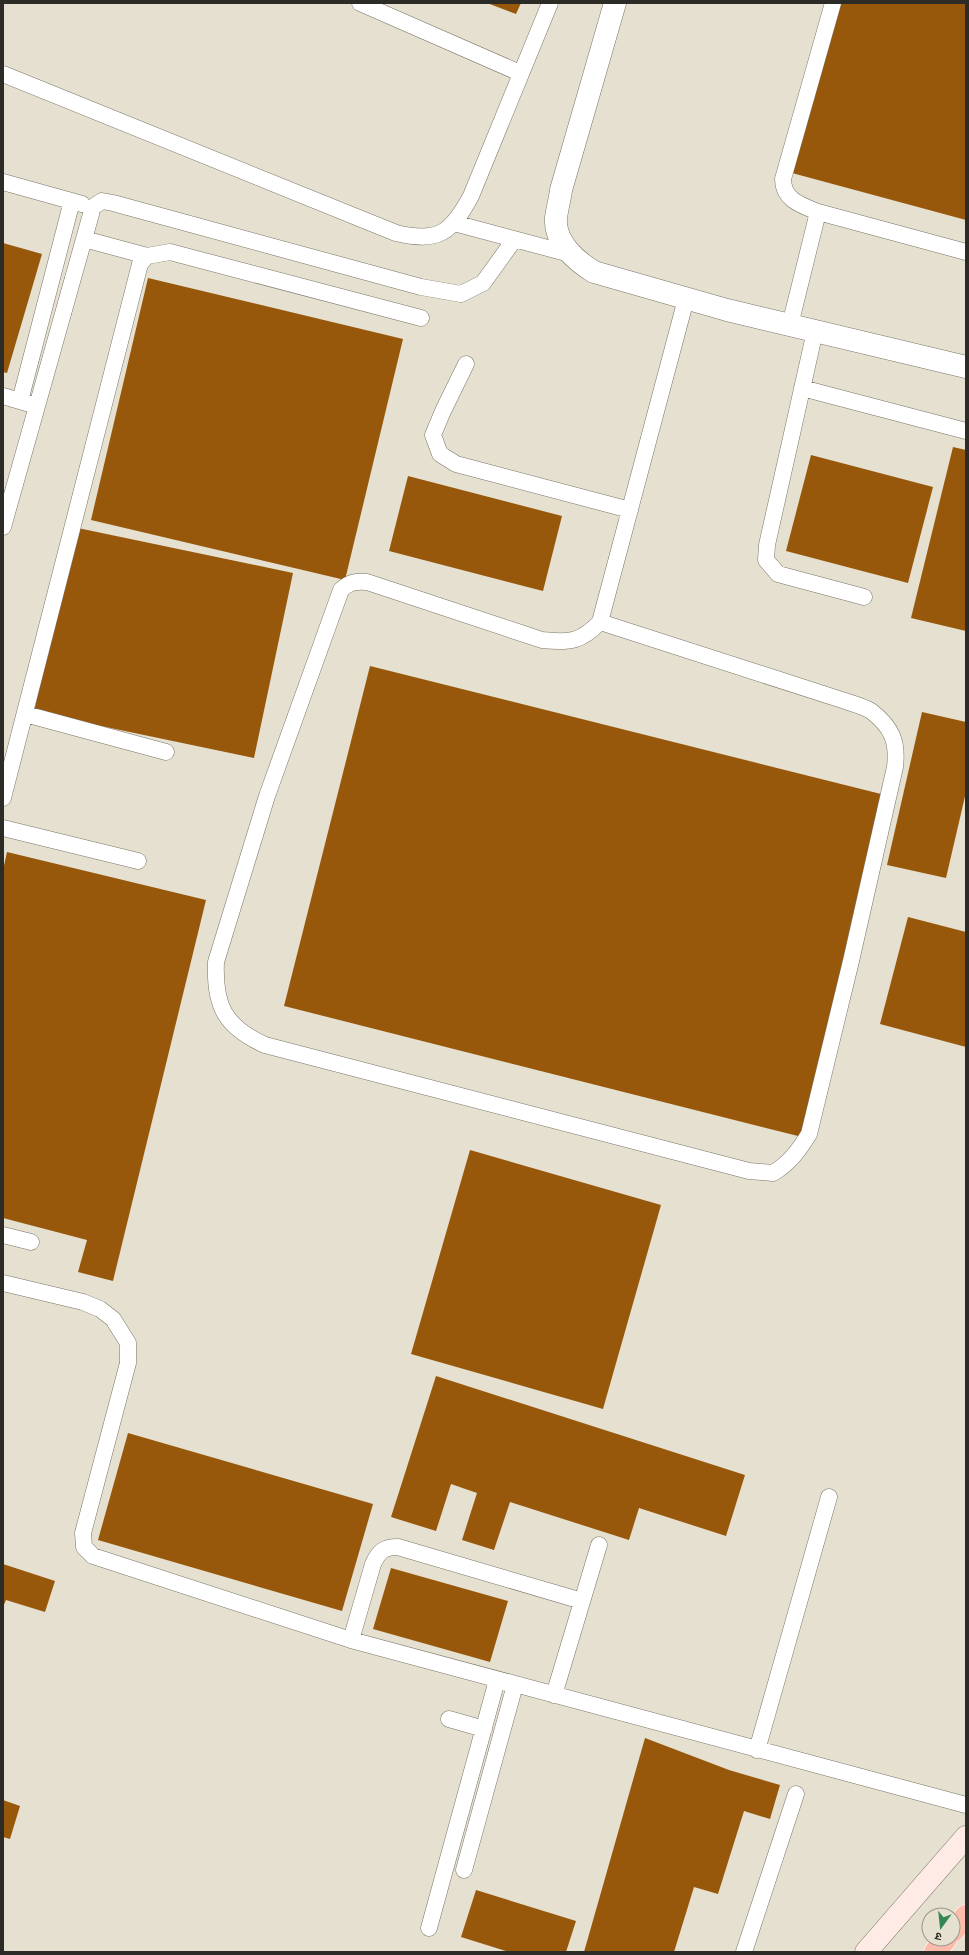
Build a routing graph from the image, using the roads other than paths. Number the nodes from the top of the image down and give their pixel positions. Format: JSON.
{"nodes":[{"id":1,"x":360,"y":3,"type":"edge"},
{"id":2,"x":550,"y":3,"type":"edge"},
{"id":3,"x":615,"y":3,"type":"edge"},
{"id":4,"x":833,"y":3,"type":"edge"},
{"id":5,"x":520,"y":73,"type":"junction"},
{"id":6,"x":3,"y":74,"type":"edge"},
{"id":7,"x":3,"y":182,"type":"edge"},
{"id":8,"x":72,"y":201,"type":"junction"},
{"id":9,"x":93,"y":207,"type":"junction"},
{"id":10,"x":818,"y":212,"type":"junction"},
{"id":11,"x":454,"y":223,"type":"junction"},
{"id":12,"x":84,"y":238,"type":"junction"},
{"id":13,"x":514,"y":240,"type":"junction"},
{"id":14,"x":966,"y":252,"type":"edge"},
{"id":15,"x":570,"y":254,"type":"junction"},
{"id":16,"x":147,"y":256,"type":"junction"},
{"id":17,"x":686,"y":299,"type":"junction"},
{"id":18,"x":421,"y":318,"type":"dead end"},
{"id":19,"x":790,"y":325,"type":"junction"},
{"id":20,"x":38,"y":331,"type":"junction"},
{"id":21,"x":815,"y":331,"type":"junction"},
{"id":22,"x":57,"y":336,"type":"junction"},
{"id":23,"x":466,"y":364,"type":"dead end"},
{"id":24,"x":966,"y":367,"type":"edge"},
{"id":25,"x":802,"y":388,"type":"junction"},
{"id":26,"x":3,"y":396,"type":"edge"},
{"id":27,"x":20,"y":401,"type":"junction"},
{"id":28,"x":37,"y":406,"type":"junction"},
{"id":29,"x":966,"y":431,"type":"edge"},
{"id":30,"x":630,"y":510,"type":"junction"},
{"id":31,"x":3,"y":527,"type":"edge"},
{"id":32,"x":864,"y":597,"type":"dead end"},
{"id":33,"x":600,"y":622,"type":"junction"},
{"id":34,"x":25,"y":714,"type":"junction"},
{"id":35,"x":166,"y":752,"type":"dead end"},
{"id":36,"x":3,"y":798,"type":"edge"},
{"id":37,"x":3,"y":828,"type":"edge"},
{"id":38,"x":138,"y":860,"type":"dead end"},
{"id":39,"x":3,"y":1235,"type":"edge"},
{"id":40,"x":31,"y":1242,"type":"dead end"},
{"id":41,"x":6,"y":1284,"type":"edge"},
{"id":42,"x":829,"y":1497,"type":"dead end"},
{"id":43,"x":599,"y":1545,"type":"dead end"},
{"id":44,"x":582,"y":1601,"type":"junction"},
{"id":45,"x":351,"y":1640,"type":"junction"},
{"id":46,"x":497,"y":1680,"type":"junction"},
{"id":47,"x":515,"y":1685,"type":"junction"},
{"id":48,"x":554,"y":1696,"type":"junction"},
{"id":49,"x":449,"y":1719,"type":"dead end"},
{"id":50,"x":484,"y":1729,"type":"junction"},
{"id":51,"x":757,"y":1750,"type":"junction"},
{"id":52,"x":796,"y":1794,"type":"dead end"},
{"id":53,"x":966,"y":1805,"type":"edge"},
{"id":54,"x":966,"y":1837,"type":"edge"},
{"id":55,"x":464,"y":1870,"type":"dead end"},
{"id":56,"x":430,"y":1928,"type":"dead end"},
{"id":57,"x":744,"y":1952,"type":"edge"},
{"id":58,"x":866,"y":1952,"type":"edge"}],
"edges":[{"from":1,"to":5,"type":"lane"},
{"from":2,"to":5,"type":"lane"},
{"from":3,"to":15,"type":"street"},
{"from":4,"to":10,"type":"lane"},
{"from":5,"to":11,"type":"lane"},
{"from":6,"to":11,"type":"lane"},
{"from":7,"to":8,"type":"lane"},
{"from":8,"to":9,"type":"lane"},
{"from":8,"to":20,"type":"lane"},
{"from":9,"to":12,"type":"lane"},
{"from":9,"to":13,"type":"lane"},
{"from":10,"to":14,"type":"lane"},
{"from":10,"to":19,"type":"lane"},
{"from":11,"to":13,"type":"lane"},
{"from":12,"to":16,"type":"lane"},
{"from":12,"to":22,"type":"lane"},
{"from":13,"to":15,"type":"lane"},
{"from":15,"to":17,"type":"street"},
{"from":16,"to":18,"type":"lane"},
{"from":16,"to":34,"type":"lane"},
{"from":17,"to":19,"type":"street"},
{"from":17,"to":30,"type":"lane"},
{"from":19,"to":21,"type":"street"},
{"from":20,"to":22,"type":"lane"},
{"from":20,"to":27,"type":"lane"},
{"from":21,"to":24,"type":"street"},
{"from":21,"to":25,"type":"lane"},
{"from":22,"to":28,"type":"lane"},
{"from":23,"to":30,"type":"lane"},
{"from":25,"to":29,"type":"lane"},
{"from":25,"to":32,"type":"lane"},
{"from":26,"to":27,"type":"lane"},
{"from":27,"to":28,"type":"lane"},
{"from":28,"to":31,"type":"lane"},
{"from":30,"to":33,"type":"lane"},
{"from":33,"to":33,"type":"lane"},
{"from":34,"to":35,"type":"lane"},
{"from":34,"to":36,"type":"lane"},
{"from":37,"to":38,"type":"lane"},
{"from":39,"to":40,"type":"lane"},
{"from":41,"to":45,"type":"lane"},
{"from":42,"to":51,"type":"lane"},
{"from":43,"to":44,"type":"lane"},
{"from":44,"to":45,"type":"lane"},
{"from":44,"to":48,"type":"lane"},
{"from":45,"to":46,"type":"lane"},
{"from":46,"to":47,"type":"lane"},
{"from":46,"to":50,"type":"lane"},
{"from":47,"to":48,"type":"lane"},
{"from":47,"to":55,"type":"lane"},
{"from":48,"to":51,"type":"lane"},
{"from":49,"to":50,"type":"lane"},
{"from":50,"to":56,"type":"lane"},
{"from":51,"to":53,"type":"lane"},
{"from":52,"to":57,"type":"lane"},
{"from":54,"to":58,"type":"main road"}]}
